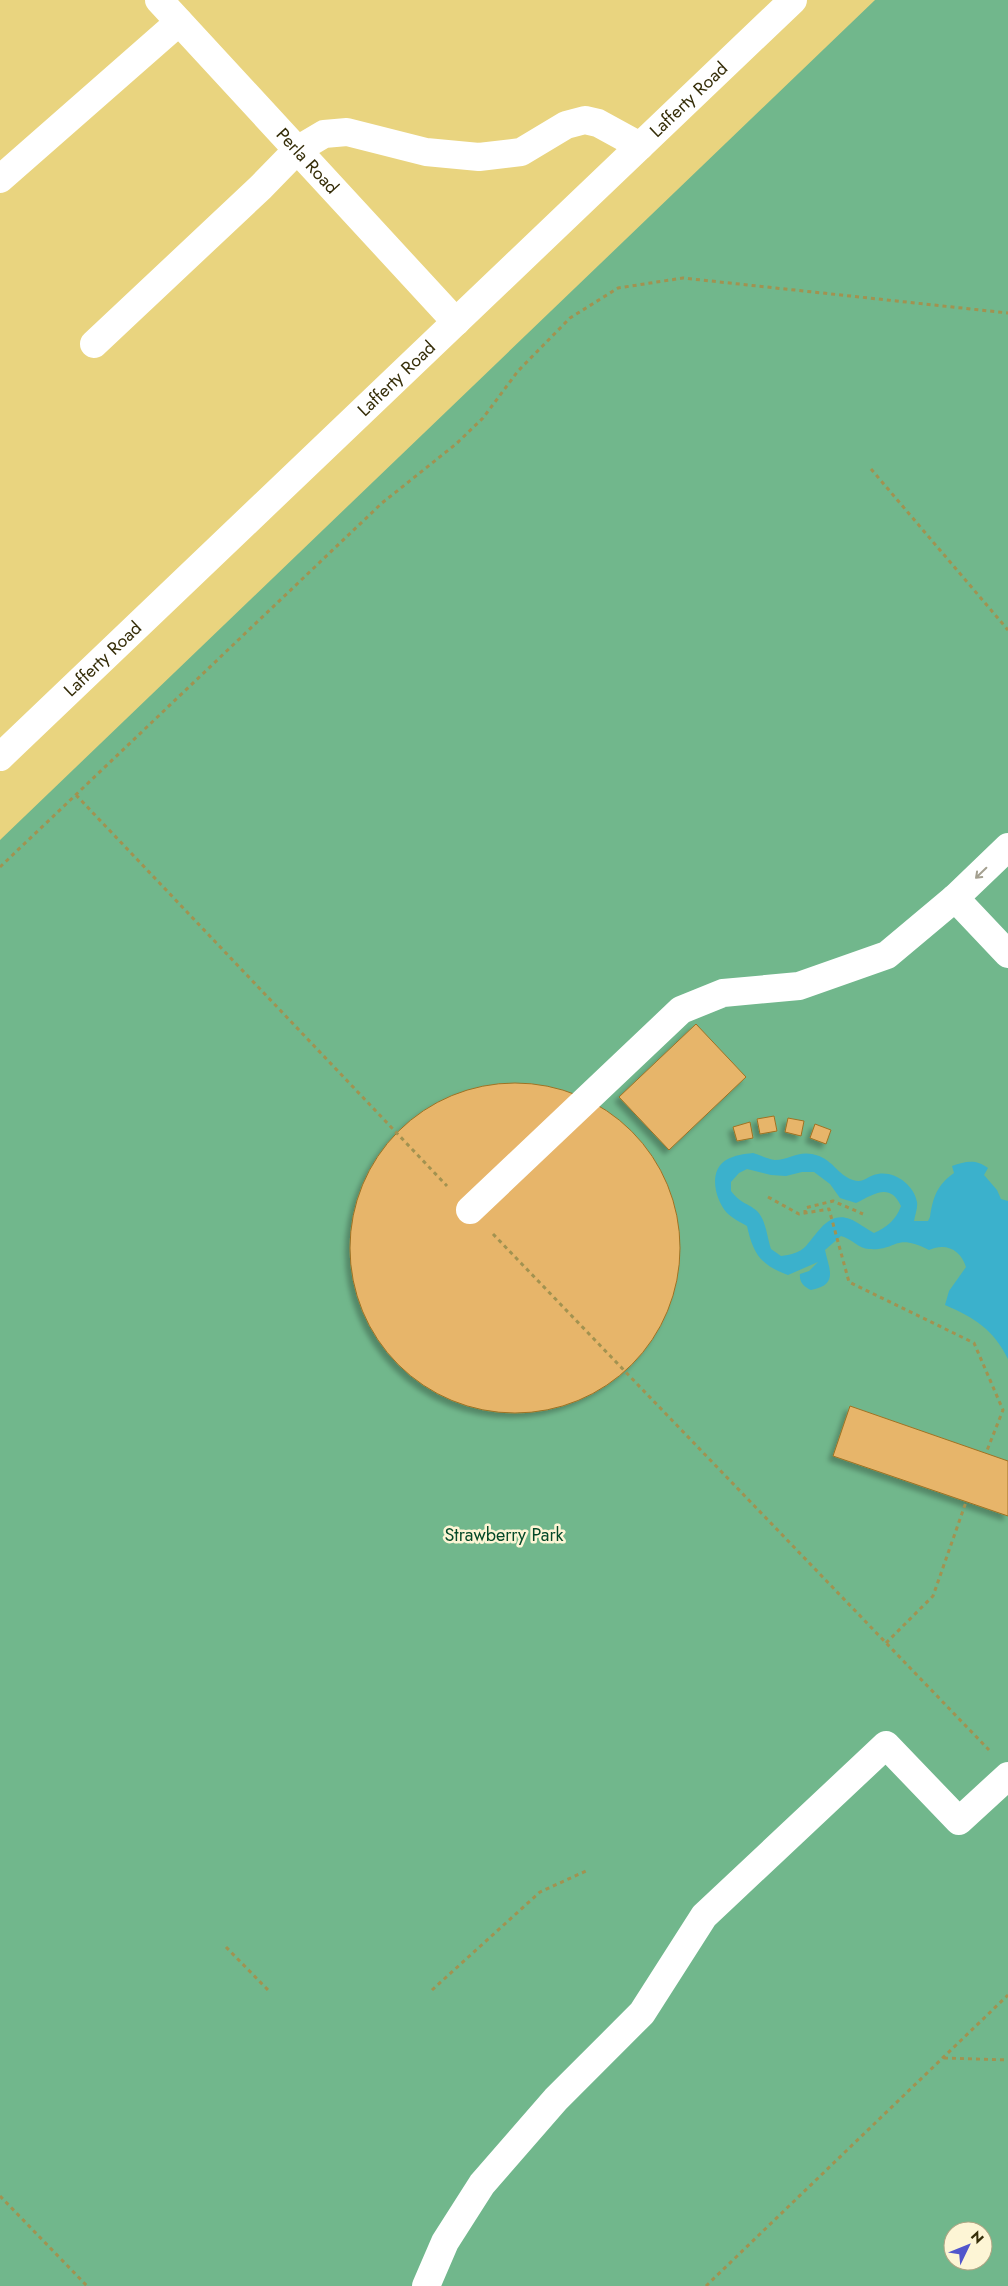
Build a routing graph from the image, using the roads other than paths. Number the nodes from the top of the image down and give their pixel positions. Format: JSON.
{"nodes":[{"id":1,"x":159,"y":0,"type":"edge"},
{"id":2,"x":793,"y":0,"type":"edge"},
{"id":3,"x":178,"y":22,"type":"junction"},
{"id":4,"x":640,"y":146,"type":"junction"},
{"id":5,"x":297,"y":150,"type":"junction"},
{"id":6,"x":0,"y":179,"type":"edge"},
{"id":7,"x":456,"y":322,"type":"junction"},
{"id":8,"x":94,"y":344,"type":"dead end"},
{"id":9,"x":0,"y":757,"type":"edge"},
{"id":10,"x":1008,"y":847,"type":"edge"},
{"id":11,"x":955,"y":898,"type":"junction"},
{"id":12,"x":1008,"y":954,"type":"edge"},
{"id":13,"x":470,"y":1210,"type":"road end"},
{"id":14,"x":1001,"y":1766,"type":"edge"},
{"id":15,"x":426,"y":2286,"type":"edge"}],
"edges":[{"from":1,"to":3,"type":"street","name":"Perla Road"},
{"from":2,"to":4,"type":"street","name":"Lafferty Road"},
{"from":3,"to":5,"type":"street","name":"Perla Road"},
{"from":3,"to":6,"type":"street"},
{"from":4,"to":5,"type":"street"},
{"from":4,"to":7,"type":"street","name":"Lafferty Road"},
{"from":5,"to":7,"type":"street","name":"Perla Road"},
{"from":5,"to":8,"type":"street"},
{"from":7,"to":9,"type":"street","name":"Lafferty Road"},
{"from":10,"to":11,"type":"street","one_way":true},
{"from":11,"to":12,"type":"street"},
{"from":11,"to":13,"type":"street"},
{"from":14,"to":15,"type":"street"}]}
